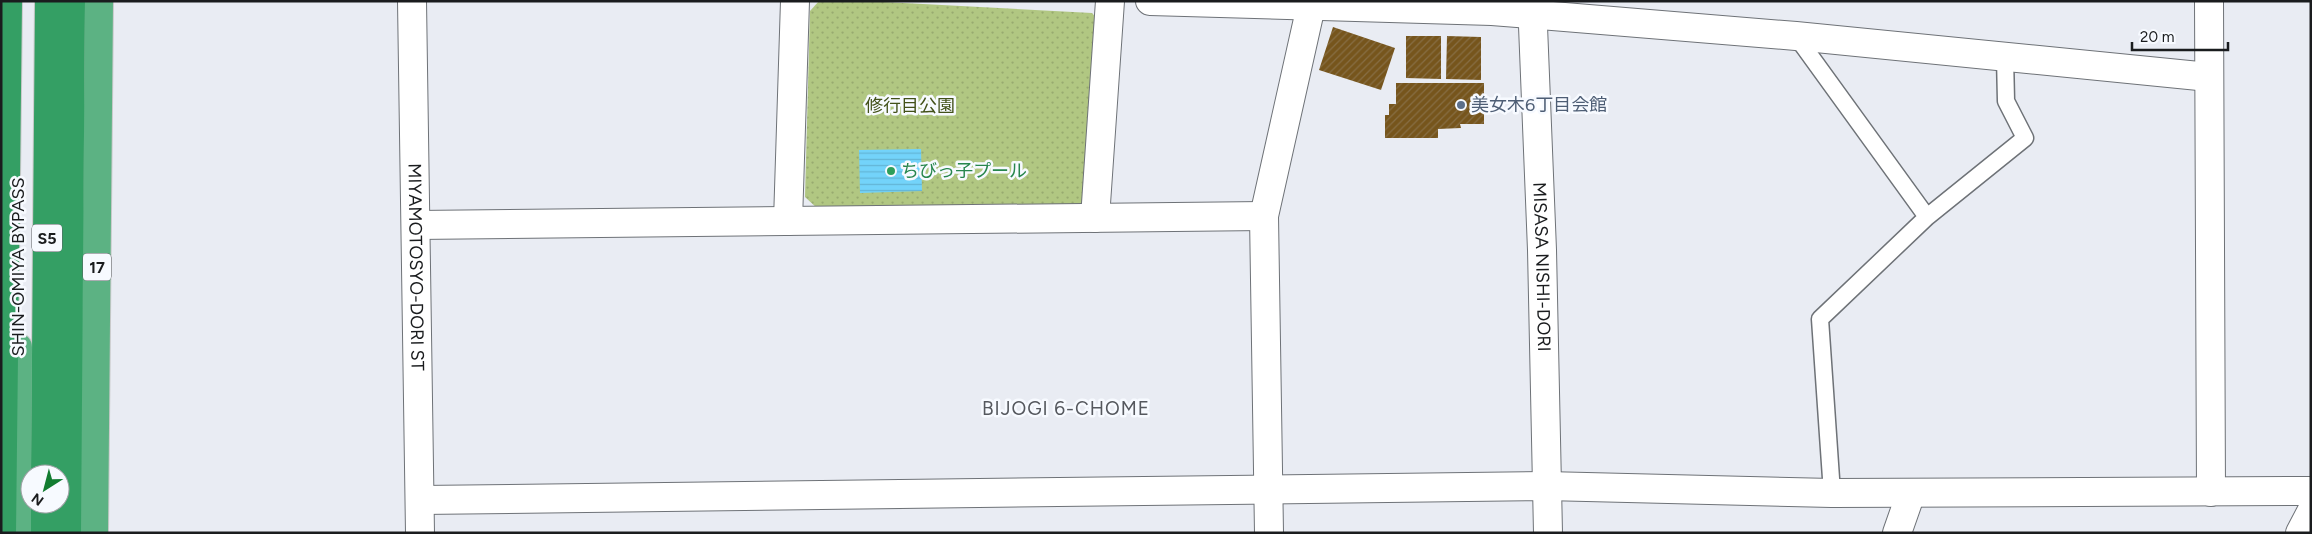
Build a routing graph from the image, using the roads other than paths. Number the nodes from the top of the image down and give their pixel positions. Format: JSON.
{"nodes":[{"id":1,"x":8,"y":1,"type":"edge"},
{"id":2,"x":19,"y":1,"type":"edge"},
{"id":3,"x":39,"y":1,"type":"edge"},
{"id":4,"x":49,"y":1,"type":"edge"},
{"id":5,"x":71,"y":1,"type":"edge"},
{"id":6,"x":99,"y":1,"type":"edge"},
{"id":7,"x":412,"y":1,"type":"edge"},
{"id":8,"x":795,"y":1,"type":"edge"},
{"id":9,"x":1110,"y":1,"type":"edge"},
{"id":10,"x":1150,"y":1,"type":"edge"},
{"id":11,"x":2209,"y":1,"type":"edge"},
{"id":12,"x":1311,"y":6,"type":"junction"},
{"id":13,"x":1533,"y":8,"type":"edge"},
{"id":14,"x":1796,"y":36,"type":"junction"},
{"id":15,"x":2005,"y":57,"type":"junction"},
{"id":16,"x":2209,"y":77,"type":"junction"},
{"id":17,"x":1264,"y":216,"type":"junction"},
{"id":18,"x":1927,"y":217,"type":"junction"},
{"id":19,"x":1096,"y":218,"type":"junction"},
{"id":20,"x":788,"y":221,"type":"junction"},
{"id":21,"x":416,"y":225,"type":"junction"},
{"id":22,"x":32,"y":464,"type":"edge"},
{"id":23,"x":45,"y":464,"type":"edge"},
{"id":24,"x":1546,"y":486,"type":"junction"},
{"id":25,"x":1268,"y":490,"type":"junction"},
{"id":26,"x":2311,"y":491,"type":"edge"},
{"id":27,"x":2211,"y":492,"type":"junction"},
{"id":28,"x":1832,"y":493,"type":"junction"},
{"id":29,"x":1911,"y":493,"type":"junction"},
{"id":30,"x":420,"y":500,"type":"junction"},
{"id":31,"x":2311,"y":512,"type":"edge"},
{"id":32,"x":32,"y":514,"type":"edge"},
{"id":33,"x":45,"y":514,"type":"edge"},
{"id":34,"x":2,"y":533,"type":"edge"},
{"id":35,"x":17,"y":533,"type":"edge"},
{"id":36,"x":32,"y":533,"type":"edge"},
{"id":37,"x":45,"y":533,"type":"edge"},
{"id":38,"x":67,"y":533,"type":"edge"},
{"id":39,"x":94,"y":533,"type":"edge"},
{"id":40,"x":420,"y":533,"type":"edge"},
{"id":41,"x":1269,"y":533,"type":"edge"},
{"id":42,"x":1548,"y":533,"type":"edge"},
{"id":43,"x":1898,"y":533,"type":"edge"},
{"id":44,"x":2300,"y":533,"type":"edge"}],
"edges":[{"from":1,"to":34,"type":"highway"},
{"from":2,"to":35,"type":"highway","name":"SHIN-OMIYA BYPASS"},
{"from":3,"to":22,"type":"highway","name":"SHIN-OMIYA BYPASS"},
{"from":4,"to":23,"type":"highway","number":"S5"},
{"from":5,"to":38,"type":"highway"},
{"from":6,"to":39,"type":"highway","number":"17"},
{"from":7,"to":21,"type":"street","name":"MIYAMOTOSYO-DORI ST"},
{"from":8,"to":20,"type":"street"},
{"from":9,"to":19,"type":"street"},
{"from":10,"to":12,"type":"street"},
{"from":11,"to":16,"type":"street"},
{"from":12,"to":13,"type":"street"},
{"from":12,"to":17,"type":"street"},
{"from":13,"to":14,"type":"street"},
{"from":13,"to":24,"type":"street","name":"MISASA NISHI-DORI"},
{"from":14,"to":15,"type":"street"},
{"from":14,"to":18,"type":"lane"},
{"from":15,"to":16,"type":"street"},
{"from":15,"to":18,"type":"lane"},
{"from":16,"to":27,"type":"street"},
{"from":17,"to":19,"type":"street"},
{"from":17,"to":25,"type":"street"},
{"from":18,"to":28,"type":"lane"},
{"from":19,"to":20,"type":"street"},
{"from":20,"to":21,"type":"street"},
{"from":21,"to":30,"type":"street","name":"MIYAMOTOSYO-DORI ST"},
{"from":24,"to":25,"type":"street"},
{"from":24,"to":28,"type":"street"},
{"from":24,"to":42,"type":"street","name":"MISASA NISHI-DORI"},
{"from":25,"to":30,"type":"street"},
{"from":25,"to":41,"type":"street"},
{"from":26,"to":27,"type":"street"},
{"from":27,"to":29,"type":"street"},
{"from":28,"to":29,"type":"street"},
{"from":29,"to":43,"type":"street"},
{"from":30,"to":40,"type":"street","name":"MIYAMOTOSYO-DORI ST"},
{"from":31,"to":44,"type":"street"},
{"from":32,"to":36,"type":"highway"},
{"from":33,"to":37,"type":"highway"}]}
